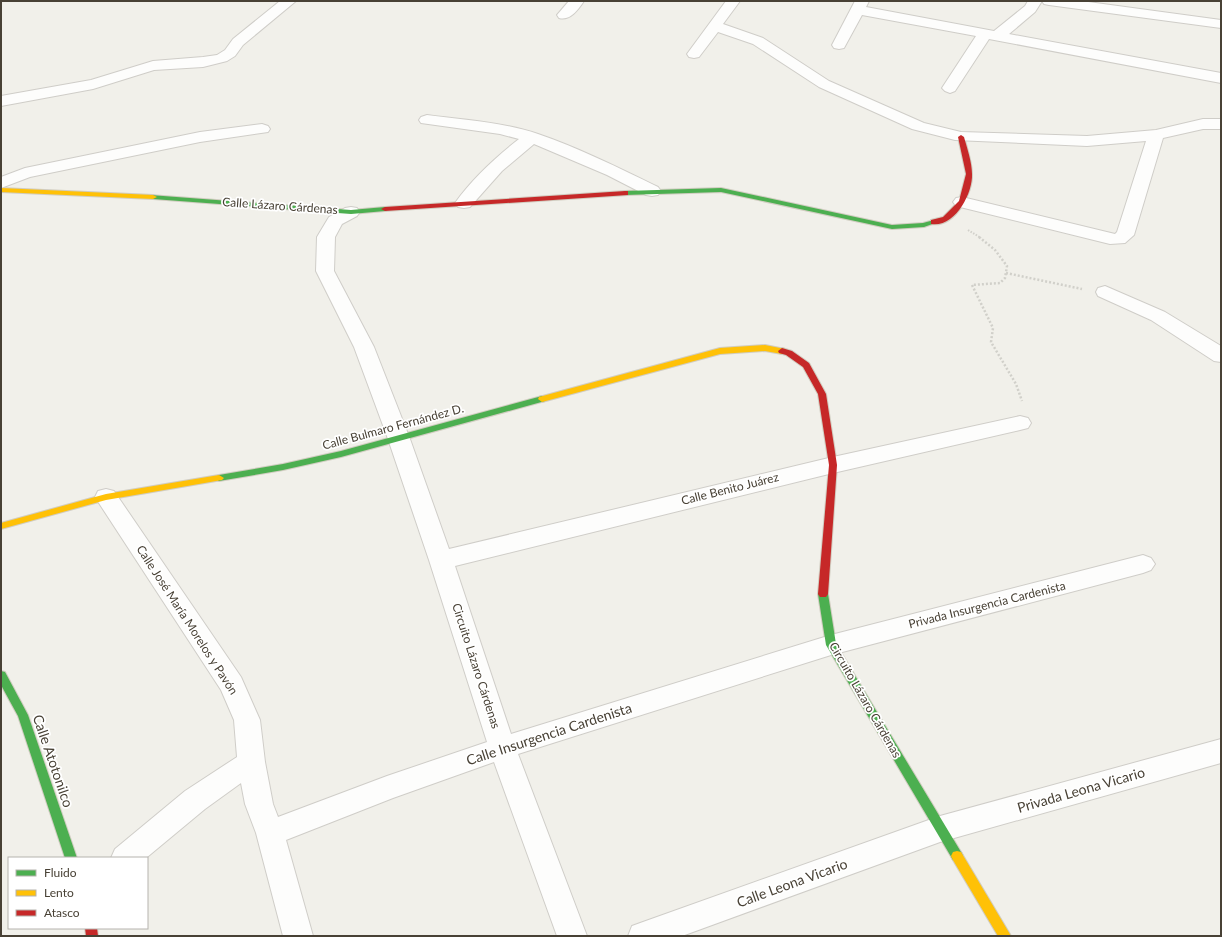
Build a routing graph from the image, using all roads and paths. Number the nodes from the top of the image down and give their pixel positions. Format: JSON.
{"nodes":[{"id":1,"x":288,"y":1,"type":"edge"},
{"id":2,"x":577,"y":1,"type":"edge"},
{"id":3,"x":734,"y":1,"type":"edge"},
{"id":4,"x":1035,"y":1,"type":"edge"},
{"id":5,"x":1049,"y":1,"type":"edge"},
{"id":6,"x":1177,"y":1,"type":"edge"},
{"id":7,"x":860,"y":5,"type":"edge"},
{"id":8,"x":564,"y":15,"type":"dead end"},
{"id":9,"x":1175,"y":16,"type":"junction"},
{"id":10,"x":1221,"y":24,"type":"edge"},
{"id":11,"x":715,"y":26,"type":"junction"},
{"id":12,"x":992,"y":34,"type":"junction"},
{"id":13,"x":839,"y":45,"type":"dead end"},
{"id":14,"x":694,"y":54,"type":"dead end"},
{"id":15,"x":1221,"y":78,"type":"edge"},
{"id":16,"x":950,"y":88,"type":"dead end"},
{"id":17,"x":1,"y":101,"type":"edge"},
{"id":18,"x":427,"y":120,"type":"dead end"},
{"id":19,"x":1221,"y":124,"type":"edge"},
{"id":20,"x":262,"y":128,"type":"dead end"},
{"id":21,"x":1156,"y":135,"type":"junction"},
{"id":22,"x":532,"y":137,"type":"junction"},
{"id":23,"x":961,"y":137,"type":"junction"},
{"id":24,"x":1,"y":183,"type":"edge"},
{"id":25,"x":1,"y":190,"type":"edge"},
{"id":26,"x":652,"y":191,"type":"junction"},
{"id":27,"x":962,"y":202,"type":"junction"},
{"id":28,"x":464,"y":203,"type":"junction"},
{"id":29,"x":351,"y":212,"type":"junction"},
{"id":30,"x":946,"y":219,"type":"junction"},
{"id":31,"x":1006,"y":273,"type":"junction"},
{"id":32,"x":1105,"y":292,"type":"joint"},
{"id":33,"x":789,"y":353,"type":"joint"},
{"id":34,"x":1221,"y":356,"type":"edge"},
{"id":35,"x":1020,"y":423,"type":"joint"},
{"id":36,"x":399,"y":439,"type":"junction"},
{"id":37,"x":833,"y":464,"type":"junction"},
{"id":38,"x":106,"y":497,"type":"junction"},
{"id":39,"x":1,"y":526,"type":"edge"},
{"id":40,"x":441,"y":560,"type":"junction"},
{"id":41,"x":1143,"y":564,"type":"dead end"},
{"id":42,"x":831,"y":645,"type":"junction"},
{"id":43,"x":1,"y":675,"type":"edge"},
{"id":44,"x":502,"y":748,"type":"junction"},
{"id":45,"x":1221,"y":751,"type":"edge"},
{"id":46,"x":251,"y":762,"type":"junction"},
{"id":47,"x":940,"y":829,"type":"junction"},
{"id":48,"x":270,"y":833,"type":"junction"},
{"id":49,"x":71,"y":857,"type":"edge"},
{"id":50,"x":126,"y":857,"type":"edge"},
{"id":51,"x":298,"y":936,"type":"edge"},
{"id":52,"x":572,"y":936,"type":"edge"},
{"id":53,"x":643,"y":936,"type":"edge"},
{"id":54,"x":1005,"y":936,"type":"edge"}],
"edges":[{"from":1,"to":17,"type":"street"},
{"from":2,"to":8,"type":"street"},
{"from":3,"to":11,"type":"street"},
{"from":4,"to":12,"type":"street"},
{"from":5,"to":9,"type":"street"},
{"from":6,"to":9,"type":"street"},
{"from":7,"to":12,"type":"street"},
{"from":7,"to":13,"type":"street"},
{"from":9,"to":10,"type":"street"},
{"from":11,"to":14,"type":"street"},
{"from":11,"to":23,"type":"street"},
{"from":12,"to":15,"type":"street"},
{"from":12,"to":16,"type":"street"},
{"from":18,"to":22,"type":"street"},
{"from":19,"to":21,"type":"street"},
{"from":20,"to":24,"type":"street"},
{"from":21,"to":23,"type":"street"},
{"from":21,"to":27,"type":"street"},
{"from":22,"to":26,"type":"street"},
{"from":22,"to":28,"type":"street"},
{"from":23,"to":27,"type":"street"},
{"from":25,"to":29,"type":"street","name":"Calle Lázaro Cárdenas"},
{"from":26,"to":28,"type":"street"},
{"from":26,"to":30,"type":"street"},
{"from":27,"to":30,"type":"street"},
{"from":28,"to":29,"type":"street"},
{"from":29,"to":36,"type":"street","name":"Calle Lázaro Cárdenas"},
{"from":30,"to":31,"type":"path"},
{"from":31,"to":32,"type":"path"},
{"from":31,"to":35,"type":"path"},
{"from":32,"to":34,"type":"street"},
{"from":33,"to":36,"type":"street","name":"Calle Bulmaro Fernández D."},
{"from":33,"to":37,"type":"street","name":"Circuito Lázaro Cárdenas"},
{"from":35,"to":37,"type":"street","name":"Calle Benito Juárez"},
{"from":36,"to":38,"type":"street","name":"Calle Bulmaro Fernández D."},
{"from":36,"to":40,"type":"street","name":"Circuito Lázaro Cárdenas"},
{"from":37,"to":40,"type":"street","name":"Calle Benito Juárez"},
{"from":37,"to":42,"type":"street","name":"Circuito Lázaro Cárdenas"},
{"from":38,"to":39,"type":"street","name":"Calle Bulmaro Fernández D."},
{"from":38,"to":46,"type":"street","name":"Calle José María Morelos y Pavón"},
{"from":40,"to":44,"type":"street","name":"Circuito Lázaro Cárdenas"},
{"from":41,"to":42,"type":"street","name":"Privada Insurgencia Cardenista"},
{"from":42,"to":44,"type":"street","name":"Calle Insurgencia Cardenista"},
{"from":42,"to":47,"type":"street","name":"Circuito Lázaro Cárdenas"},
{"from":43,"to":49,"type":"street","name":"Calle Atotonilco"},
{"from":44,"to":48,"type":"street","name":"Calle Insurgencia Cardenista"},
{"from":44,"to":52,"type":"street","name":"Circuito Lázaro Cárdenas"},
{"from":45,"to":47,"type":"street","name":"Privada Leona Vicario"},
{"from":46,"to":48,"type":"street","name":"Calle José María Morelos y Pavón"},
{"from":46,"to":50,"type":"street"},
{"from":47,"to":53,"type":"street","name":"Calle Leona Vicario"},
{"from":47,"to":54,"type":"street","name":"Circuito Lázaro Cárdenas"},
{"from":48,"to":51,"type":"street","name":"Calle José María Morelos y Pavón"}]}
